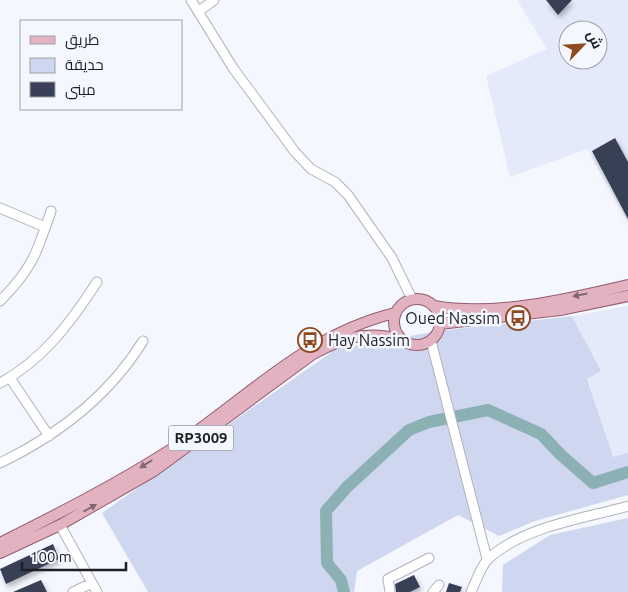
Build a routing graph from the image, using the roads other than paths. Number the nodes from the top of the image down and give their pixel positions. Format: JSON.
{"nodes":[{"id":1,"x":191,"y":0,"type":"edge"},
{"id":2,"x":214,"y":0,"type":"edge"},
{"id":3,"x":199,"y":11,"type":"junction"},
{"id":4,"x":0,"y":208,"type":"edge"},
{"id":5,"x":51,"y":211,"type":"dead end"},
{"id":6,"x":45,"y":227,"type":"junction"},
{"id":7,"x":97,"y":282,"type":"dead end"},
{"id":8,"x":628,"y":284,"type":"edge"},
{"id":9,"x":628,"y":296,"type":"edge"},
{"id":10,"x":412,"y":299,"type":"junction"},
{"id":11,"x":0,"y":301,"type":"edge"},
{"id":12,"x":434,"y":306,"type":"junction"},
{"id":13,"x":395,"y":313,"type":"junction"},
{"id":14,"x":440,"y":324,"type":"junction"},
{"id":15,"x":401,"y":339,"type":"junction"},
{"id":16,"x":144,"y":341,"type":"dead end"},
{"id":17,"x":426,"y":343,"type":"junction"},
{"id":18,"x":10,"y":378,"type":"junction"},
{"id":19,"x":0,"y":384,"type":"edge"},
{"id":20,"x":48,"y":436,"type":"junction"},
{"id":21,"x":0,"y":463,"type":"edge"},
{"id":22,"x":628,"y":506,"type":"edge"},
{"id":23,"x":60,"y":525,"type":"junction"},
{"id":24,"x":0,"y":543,"type":"edge"},
{"id":25,"x":0,"y":553,"type":"edge"},
{"id":26,"x":429,"y":558,"type":"dead end"},
{"id":27,"x":487,"y":559,"type":"junction"},
{"id":28,"x":92,"y":583,"type":"junction"},
{"id":29,"x":72,"y":592,"type":"edge"},
{"id":30,"x":97,"y":592,"type":"edge"},
{"id":31,"x":390,"y":592,"type":"edge"},
{"id":32,"x":471,"y":592,"type":"edge"}],
"edges":[{"from":1,"to":3,"type":"street"},
{"from":2,"to":3,"type":"street"},
{"from":3,"to":10,"type":"street"},
{"from":4,"to":6,"type":"street"},
{"from":5,"to":6,"type":"street"},
{"from":6,"to":11,"type":"street"},
{"from":7,"to":18,"type":"street"},
{"from":8,"to":12,"type":"main road","one_way":true},
{"from":9,"to":14,"type":"main road"},
{"from":10,"to":12,"type":"main road"},
{"from":10,"to":13,"type":"main road","number":"RP3009"},
{"from":12,"to":14,"type":"main road"},
{"from":13,"to":15,"type":"main road"},
{"from":13,"to":24,"type":"main road","number":"RP3009","one_way":true},
{"from":14,"to":17,"type":"main road"},
{"from":15,"to":17,"type":"main road","number":"RP3009"},
{"from":23,"to":15,"type":"main road","number":"RP3009","one_way":true},
{"from":16,"to":20,"type":"street"},
{"from":17,"to":27,"type":"street"},
{"from":18,"to":19,"type":"street"},
{"from":18,"to":20,"type":"street"},
{"from":20,"to":21,"type":"street"},
{"from":22,"to":27,"type":"street"},
{"from":23,"to":25,"type":"main road","number":"RP3009"},
{"from":23,"to":28,"type":"street"},
{"from":26,"to":31,"type":"street"},
{"from":27,"to":32,"type":"street"},
{"from":28,"to":29,"type":"street"},
{"from":28,"to":30,"type":"street"}]}
